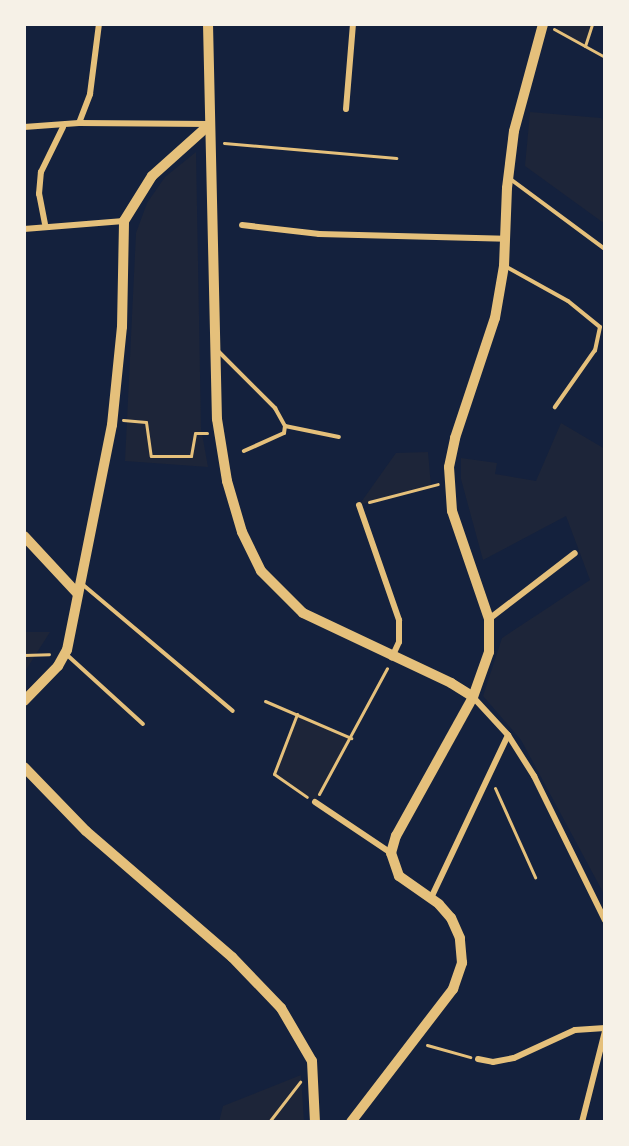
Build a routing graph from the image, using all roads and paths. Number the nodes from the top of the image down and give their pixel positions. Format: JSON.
{"nodes":[{"id":1,"x":99,"y":24,"type":"edge"},
{"id":2,"x":208,"y":24,"type":"edge"},
{"id":3,"x":353,"y":24,"type":"edge"},
{"id":4,"x":592,"y":24,"type":"edge"},
{"id":5,"x":546,"y":26,"type":"edge"},
{"id":6,"x":585,"y":46,"type":"junction"},
{"id":7,"x":605,"y":57,"type":"edge"},
{"id":8,"x":346,"y":110,"type":"dead end"},
{"id":9,"x":79,"y":123,"type":"junction"},
{"id":10,"x":210,"y":124,"type":"junction"},
{"id":11,"x":24,"y":127,"type":"edge"},
{"id":12,"x":63,"y":127,"type":"junction"},
{"id":13,"x":210,"y":142,"type":"junction"},
{"id":14,"x":396,"y":158,"type":"dead end"},
{"id":15,"x":508,"y":177,"type":"junction"},
{"id":16,"x":124,"y":221,"type":"junction"},
{"id":17,"x":45,"y":224,"type":"junction"},
{"id":18,"x":242,"y":225,"type":"dead end"},
{"id":19,"x":24,"y":229,"type":"edge"},
{"id":20,"x":505,"y":240,"type":"junction"},
{"id":21,"x":605,"y":249,"type":"edge"},
{"id":22,"x":504,"y":266,"type":"junction"},
{"id":23,"x":215,"y":348,"type":"junction"},
{"id":24,"x":555,"y":407,"type":"dead end"},
{"id":25,"x":112,"y":420,"type":"junction"},
{"id":26,"x":285,"y":426,"type":"junction"},
{"id":27,"x":218,"y":432,"type":"junction"},
{"id":28,"x":339,"y":437,"type":"dead end"},
{"id":29,"x":244,"y":451,"type":"dead end"},
{"id":30,"x":448,"y":482,"type":"junction"},
{"id":31,"x":359,"y":505,"type":"joint"},
{"id":32,"x":24,"y":536,"type":"edge"},
{"id":33,"x":575,"y":553,"type":"dead end"},
{"id":34,"x":78,"y":588,"type":"junction"},
{"id":35,"x":489,"y":619,"type":"junction"},
{"id":36,"x":65,"y":653,"type":"junction"},
{"id":37,"x":24,"y":655,"type":"edge"},
{"id":38,"x":392,"y":658,"type":"junction"},
{"id":39,"x":473,"y":696,"type":"junction"},
{"id":40,"x":24,"y":701,"type":"edge"},
{"id":41,"x":265,"y":701,"type":"dead end"},
{"id":42,"x":605,"y":709,"type":"edge"},
{"id":43,"x":233,"y":711,"type":"dead end"},
{"id":44,"x":297,"y":714,"type":"junction"},
{"id":45,"x":143,"y":724,"type":"dead end"},
{"id":46,"x":604,"y":725,"type":"edge"},
{"id":47,"x":508,"y":735,"type":"junction"},
{"id":48,"x":351,"y":738,"type":"junction"},
{"id":49,"x":24,"y":767,"type":"edge"},
{"id":50,"x":489,"y":776,"type":"junction"},
{"id":51,"x":315,"y":802,"type":"junction"},
{"id":52,"x":391,"y":853,"type":"junction"},
{"id":53,"x":535,"y":877,"type":"dead end"},
{"id":54,"x":431,"y":898,"type":"junction"},
{"id":55,"x":605,"y":920,"type":"edge"},
{"id":56,"x":605,"y":1030,"type":"edge"},
{"id":57,"x":411,"y":1040,"type":"junction"},
{"id":58,"x":478,"y":1059,"type":"joint"},
{"id":59,"x":313,"y":1066,"type":"junction"},
{"id":60,"x":24,"y":1074,"type":"edge"},
{"id":61,"x":24,"y":1091,"type":"edge"},
{"id":62,"x":269,"y":1122,"type":"edge"},
{"id":63,"x":315,"y":1122,"type":"edge"},
{"id":64,"x":351,"y":1122,"type":"edge"},
{"id":65,"x":582,"y":1122,"type":"edge"}],
"edges":[{"from":1,"to":9,"type":"street"},
{"from":2,"to":10,"type":"street"},
{"from":3,"to":8,"type":"street"},
{"from":4,"to":6,"type":"path"},
{"from":5,"to":6,"type":"path"},
{"from":5,"to":15,"type":"street"},
{"from":6,"to":7,"type":"path"},
{"from":9,"to":10,"type":"street"},
{"from":9,"to":12,"type":"street"},
{"from":10,"to":13,"type":"street"},
{"from":10,"to":16,"type":"street"},
{"from":11,"to":12,"type":"street"},
{"from":12,"to":17,"type":"street"},
{"from":13,"to":14,"type":"path"},
{"from":13,"to":23,"type":"street"},
{"from":15,"to":20,"type":"street"},
{"from":15,"to":21,"type":"lane"},
{"from":16,"to":17,"type":"street"},
{"from":16,"to":25,"type":"street"},
{"from":17,"to":19,"type":"street"},
{"from":18,"to":20,"type":"street"},
{"from":20,"to":22,"type":"street"},
{"from":22,"to":24,"type":"lane"},
{"from":22,"to":30,"type":"street"},
{"from":23,"to":26,"type":"lane"},
{"from":23,"to":27,"type":"street"},
{"from":25,"to":27,"type":"path"},
{"from":25,"to":34,"type":"street"},
{"from":26,"to":28,"type":"lane"},
{"from":26,"to":29,"type":"lane"},
{"from":27,"to":38,"type":"street"},
{"from":30,"to":31,"type":"path"},
{"from":30,"to":35,"type":"street"},
{"from":31,"to":38,"type":"street"},
{"from":32,"to":34,"type":"street"},
{"from":33,"to":35,"type":"street"},
{"from":34,"to":36,"type":"street"},
{"from":34,"to":43,"type":"lane"},
{"from":35,"to":39,"type":"street"},
{"from":36,"to":37,"type":"path"},
{"from":36,"to":40,"type":"street"},
{"from":36,"to":45,"type":"lane"},
{"from":38,"to":39,"type":"street"},
{"from":38,"to":48,"type":"path"},
{"from":39,"to":47,"type":"street"},
{"from":39,"to":52,"type":"street"},
{"from":41,"to":44,"type":"path"},
{"from":42,"to":46,"type":"path"},
{"from":44,"to":48,"type":"path"},
{"from":44,"to":51,"type":"path"},
{"from":47,"to":50,"type":"street"},
{"from":47,"to":55,"type":"street"},
{"from":48,"to":51,"type":"path"},
{"from":49,"to":59,"type":"street"},
{"from":50,"to":53,"type":"path"},
{"from":50,"to":54,"type":"street"},
{"from":51,"to":52,"type":"street"},
{"from":52,"to":54,"type":"street"},
{"from":54,"to":57,"type":"street"},
{"from":56,"to":58,"type":"street"},
{"from":56,"to":65,"type":"street"},
{"from":57,"to":58,"type":"path"},
{"from":57,"to":64,"type":"street"},
{"from":59,"to":62,"type":"path"},
{"from":59,"to":63,"type":"street"},
{"from":60,"to":61,"type":"lane"}]}
